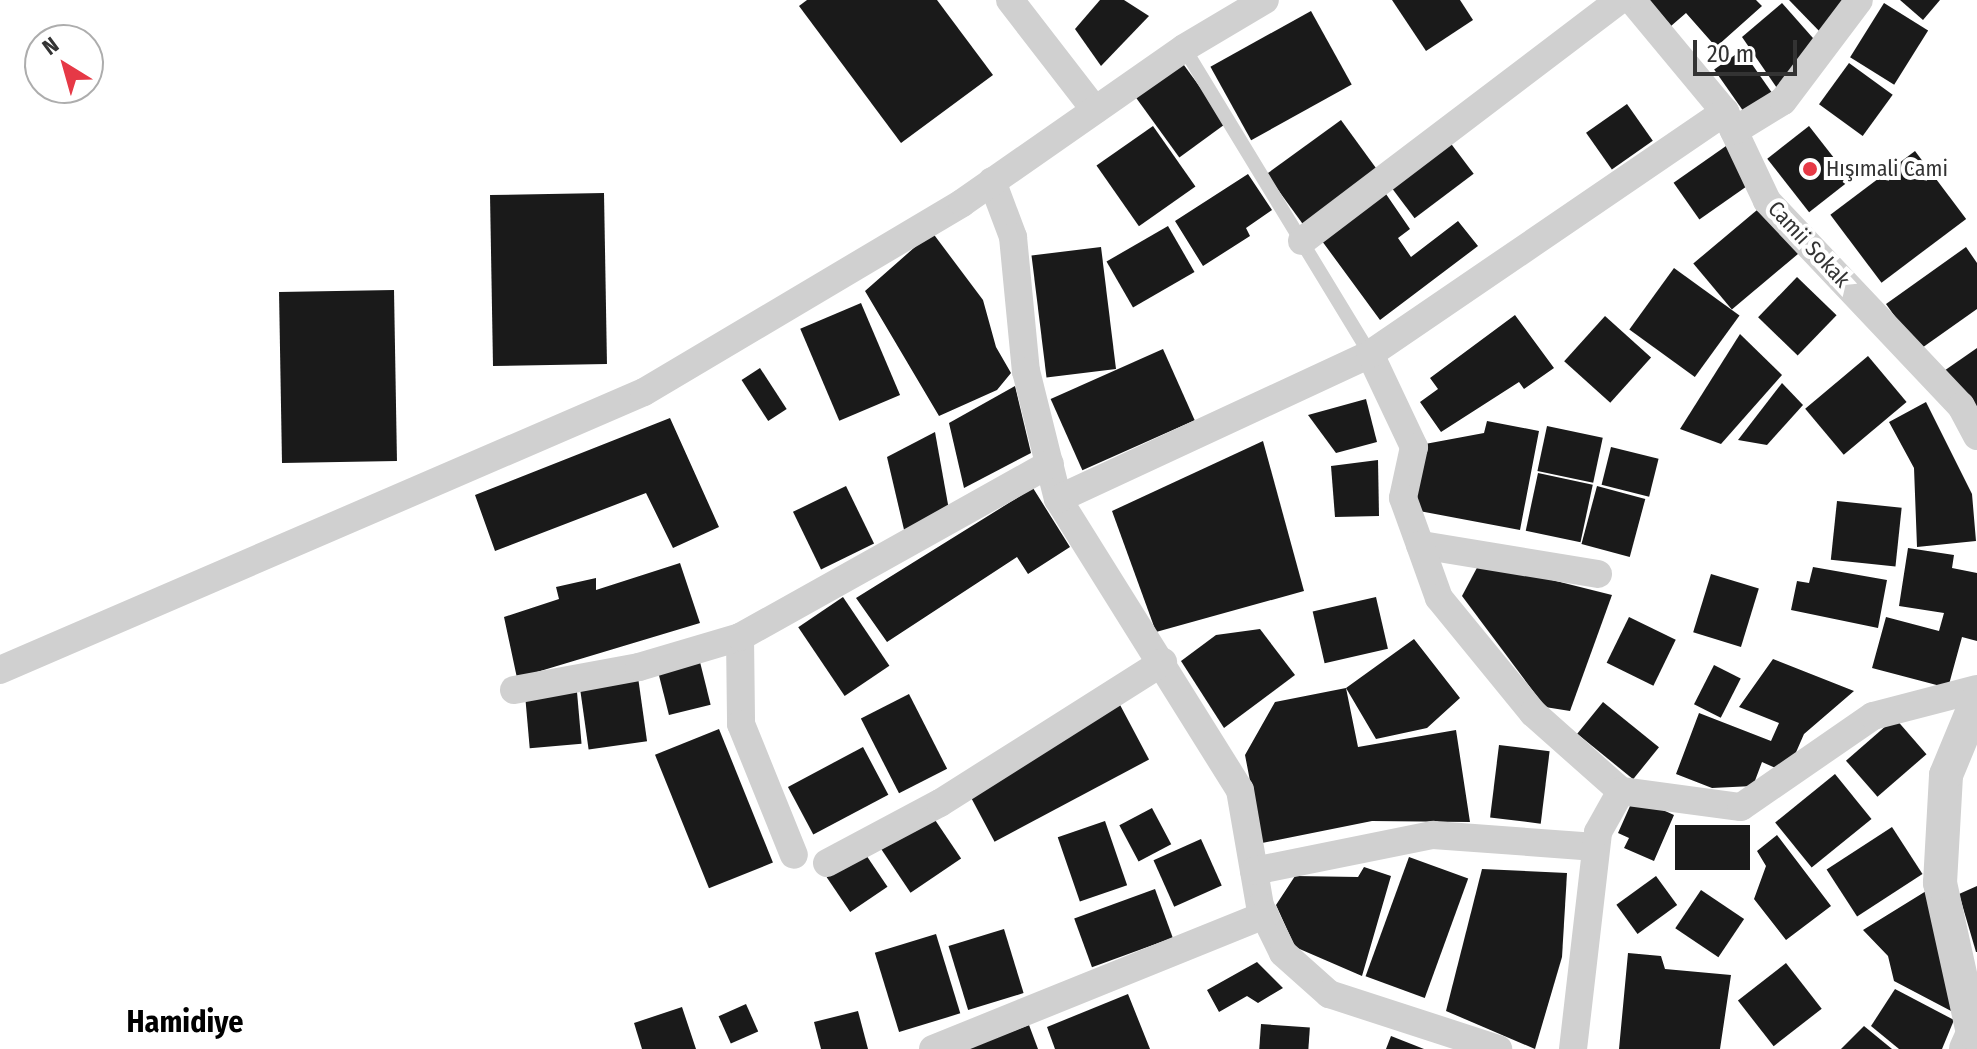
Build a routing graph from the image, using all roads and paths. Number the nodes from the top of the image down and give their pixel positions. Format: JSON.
{"nodes":[{"id":1,"x":1010,"y":0,"type":"edge"},
{"id":2,"x":1265,"y":0,"type":"edge"},
{"id":3,"x":1619,"y":0,"type":"edge"},
{"id":4,"x":1632,"y":0,"type":"edge"},
{"id":5,"x":1859,"y":0,"type":"edge"},
{"id":6,"x":1184,"y":48,"type":"junction"},
{"id":7,"x":1095,"y":110,"type":"junction"},
{"id":8,"x":1730,"y":122,"type":"junction"},
{"id":9,"x":992,"y":181,"type":"junction"},
{"id":10,"x":1302,"y":241,"type":"junction"},
{"id":11,"x":1370,"y":354,"type":"junction"},
{"id":12,"x":1977,"y":436,"type":"edge"},
{"id":13,"x":1050,"y":464,"type":"junction"},
{"id":14,"x":1058,"y":499,"type":"junction"},
{"id":15,"x":1420,"y":545,"type":"junction"},
{"id":16,"x":1598,"y":574,"type":"dead end"},
{"id":17,"x":740,"y":637,"type":"junction"},
{"id":18,"x":1163,"y":662,"type":"junction"},
{"id":19,"x":0,"y":670,"type":"edge"},
{"id":20,"x":1977,"y":689,"type":"edge"},
{"id":21,"x":514,"y":690,"type":"dead end"},
{"id":22,"x":1977,"y":700,"type":"edge"},
{"id":23,"x":1621,"y":791,"type":"junction"},
{"id":24,"x":1596,"y":847,"type":"junction"},
{"id":25,"x":794,"y":855,"type":"dead end"},
{"id":26,"x":827,"y":863,"type":"dead end"},
{"id":27,"x":1254,"y":871,"type":"junction"},
{"id":28,"x":1265,"y":915,"type":"junction"},
{"id":29,"x":1972,"y":1040,"type":"edge"},
{"id":30,"x":933,"y":1049,"type":"edge"},
{"id":31,"x":1498,"y":1049,"type":"edge"},
{"id":32,"x":1573,"y":1049,"type":"edge"}],
"edges":[{"from":1,"to":7,"type":"street"},
{"from":2,"to":6,"type":"street"},
{"from":3,"to":10,"type":"street"},
{"from":4,"to":8,"type":"street","name":"Camii Sokak"},
{"from":5,"to":8,"type":"street"},
{"from":6,"to":7,"type":"street"},
{"from":6,"to":10,"type":"lane"},
{"from":7,"to":9,"type":"street"},
{"from":8,"to":11,"type":"street"},
{"from":8,"to":12,"type":"street","name":"Camii Sokak"},
{"from":9,"to":13,"type":"street"},
{"from":9,"to":19,"type":"street"},
{"from":10,"to":11,"type":"lane"},
{"from":11,"to":14,"type":"street"},
{"from":11,"to":15,"type":"street"},
{"from":13,"to":14,"type":"street"},
{"from":13,"to":17,"type":"street"},
{"from":14,"to":18,"type":"street"},
{"from":15,"to":16,"type":"street"},
{"from":15,"to":23,"type":"street"},
{"from":17,"to":21,"type":"street"},
{"from":17,"to":25,"type":"street"},
{"from":18,"to":26,"type":"street"},
{"from":18,"to":27,"type":"street"},
{"from":20,"to":23,"type":"street"},
{"from":22,"to":29,"type":"street"},
{"from":23,"to":24,"type":"street"},
{"from":24,"to":27,"type":"street"},
{"from":24,"to":32,"type":"street"},
{"from":27,"to":28,"type":"street"},
{"from":28,"to":30,"type":"street"},
{"from":28,"to":31,"type":"street"}]}
